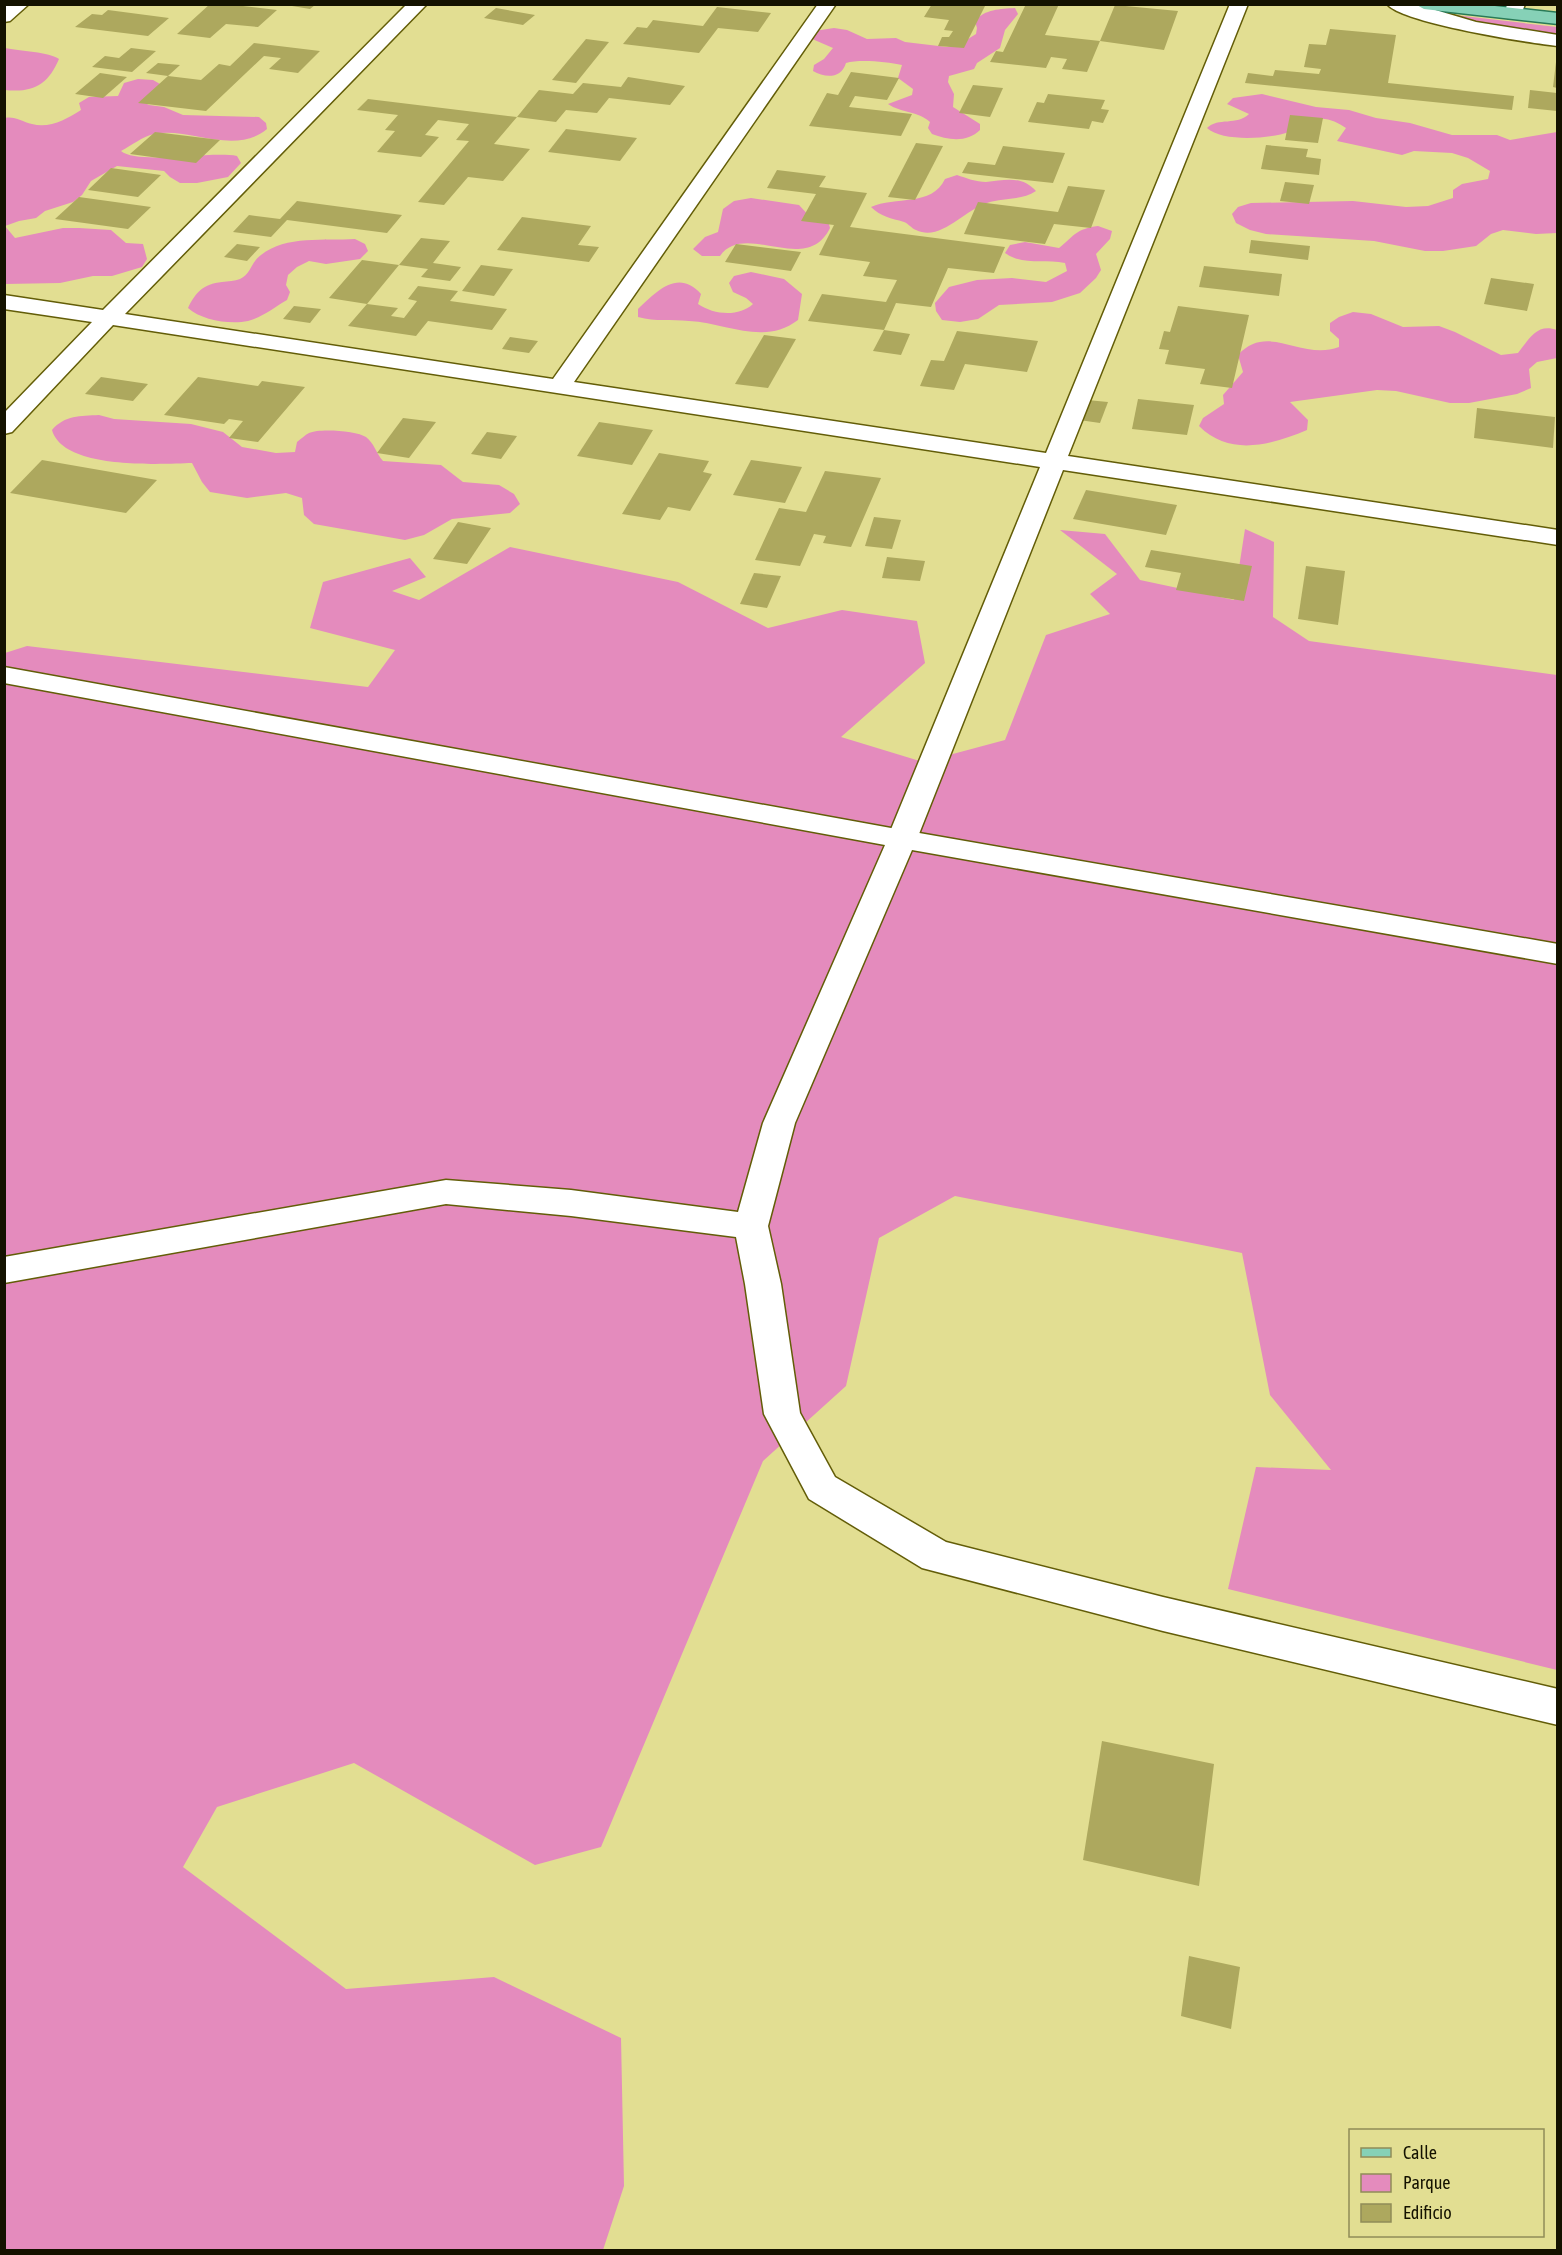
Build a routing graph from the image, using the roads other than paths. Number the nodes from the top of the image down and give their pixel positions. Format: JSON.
{"nodes":[{"id":1,"x":20,"y":4,"type":"edge"},
{"id":2,"x":418,"y":4,"type":"edge"},
{"id":3,"x":827,"y":4,"type":"edge"},
{"id":4,"x":1239,"y":4,"type":"edge"},
{"id":5,"x":1396,"y":4,"type":"edge"},
{"id":6,"x":1424,"y":4,"type":"edge"},
{"id":7,"x":1515,"y":9,"type":"edge"},
{"id":8,"x":4,"y":17,"type":"edge"},
{"id":9,"x":1557,"y":19,"type":"edge"},
{"id":10,"x":1557,"y":41,"type":"edge"},
{"id":11,"x":4,"y":302,"type":"edge"},
{"id":12,"x":109,"y":317,"type":"junction"},
{"id":13,"x":559,"y":387,"type":"junction"},
{"id":14,"x":4,"y":427,"type":"edge"},
{"id":15,"x":1055,"y":460,"type":"junction"},
{"id":16,"x":1557,"y":537,"type":"edge"},
{"id":17,"x":4,"y":675,"type":"edge"},
{"id":18,"x":902,"y":839,"type":"junction"},
{"id":19,"x":1557,"y":954,"type":"edge"},
{"id":20,"x":751,"y":1226,"type":"junction"},
{"id":21,"x":4,"y":1270,"type":"edge"},
{"id":22,"x":1557,"y":1707,"type":"edge"}],
"edges":[{"from":1,"to":8,"type":"street"},
{"from":2,"to":12,"type":"street"},
{"from":3,"to":13,"type":"street"},
{"from":4,"to":15,"type":"street"},
{"from":5,"to":10,"type":"street"},
{"from":6,"to":7,"type":"main road"},
{"from":7,"to":9,"type":"main road"},
{"from":11,"to":12,"type":"street"},
{"from":12,"to":13,"type":"street"},
{"from":12,"to":14,"type":"street"},
{"from":13,"to":15,"type":"street"},
{"from":15,"to":16,"type":"street"},
{"from":15,"to":18,"type":"street"},
{"from":17,"to":18,"type":"street"},
{"from":18,"to":19,"type":"street"},
{"from":18,"to":20,"type":"street"},
{"from":20,"to":21,"type":"street"},
{"from":20,"to":22,"type":"street"}]}
